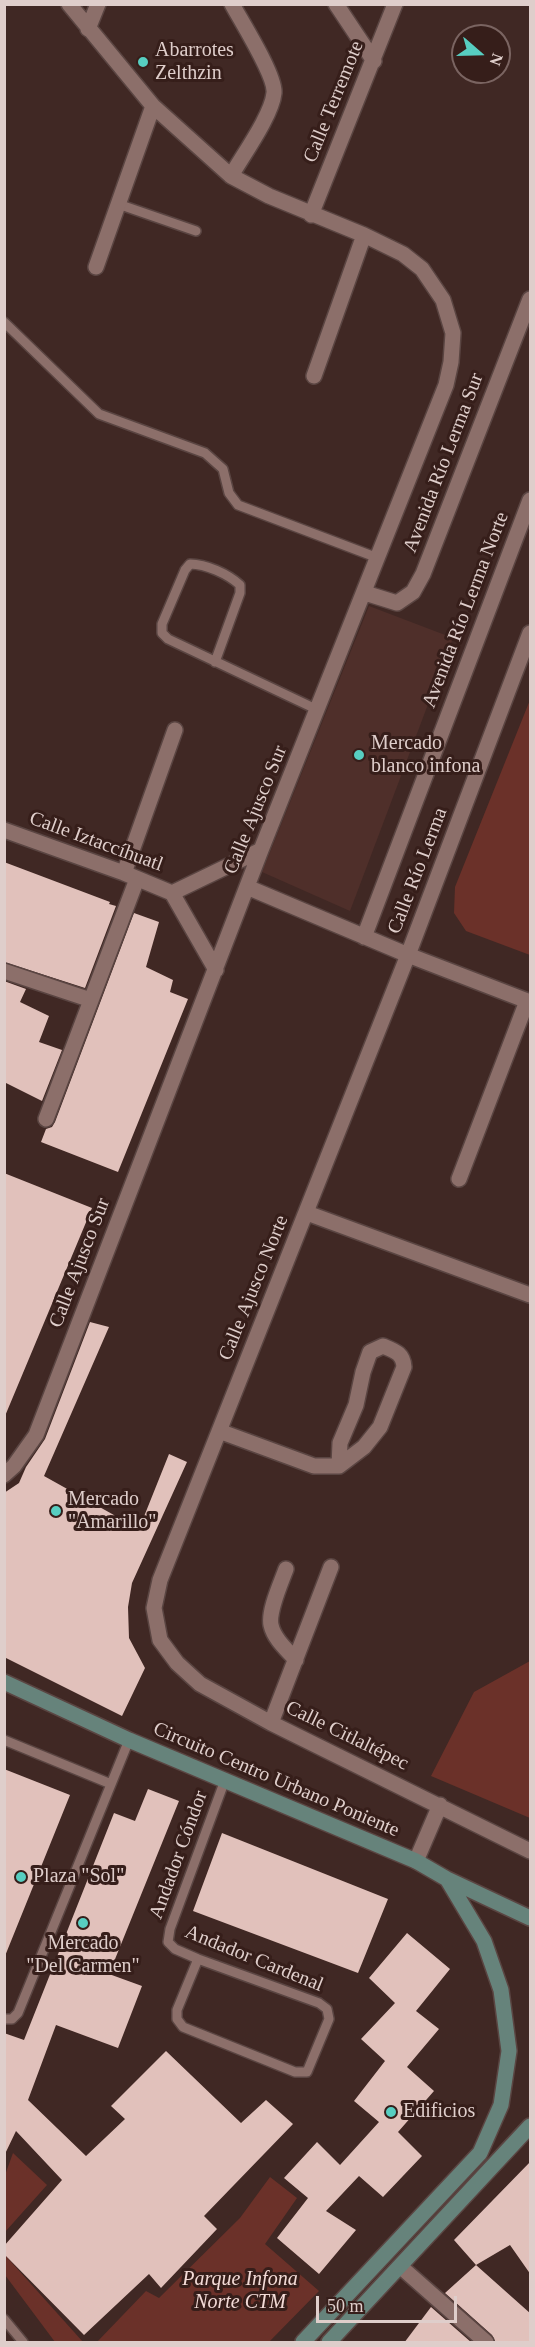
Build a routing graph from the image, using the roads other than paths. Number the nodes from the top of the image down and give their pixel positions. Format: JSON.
{"nodes":[{"id":1,"x":69,"y":4,"type":"edge"},
{"id":2,"x":98,"y":4,"type":"edge"},
{"id":3,"x":232,"y":4,"type":"edge"},
{"id":4,"x":336,"y":4,"type":"edge"},
{"id":5,"x":395,"y":4,"type":"edge"},
{"id":6,"x":88,"y":29,"type":"junction"},
{"id":7,"x":374,"y":61,"type":"junction"},
{"id":8,"x":153,"y":106,"type":"junction"},
{"id":9,"x":231,"y":176,"type":"junction"},
{"id":10,"x":118,"y":204,"type":"junction"},
{"id":11,"x":311,"y":215,"type":"junction"},
{"id":12,"x":196,"y":231,"type":"dead end"},
{"id":13,"x":364,"y":235,"type":"junction"},
{"id":14,"x":96,"y":267,"type":"dead end"},
{"id":15,"x":531,"y":299,"type":"edge"},
{"id":16,"x":4,"y":322,"type":"edge"},
{"id":17,"x":314,"y":376,"type":"dead end"},
{"id":18,"x":531,"y":501,"type":"edge"},
{"id":19,"x":378,"y":558,"type":"junction"},
{"id":20,"x":365,"y":593,"type":"junction"},
{"id":21,"x":531,"y":633,"type":"edge"},
{"id":22,"x":215,"y":662,"type":"junction"},
{"id":23,"x":318,"y":710,"type":"junction"},
{"id":24,"x":174,"y":730,"type":"dead end"},
{"id":25,"x":4,"y":830,"type":"edge"},
{"id":26,"x":261,"y":850,"type":"junction"},
{"id":27,"x":130,"y":876,"type":"junction"},
{"id":28,"x":248,"y":887,"type":"junction"},
{"id":29,"x":172,"y":893,"type":"junction"},
{"id":30,"x":364,"y":936,"type":"junction"},
{"id":31,"x":408,"y":955,"type":"junction"},
{"id":32,"x":216,"y":970,"type":"junction"},
{"id":33,"x":4,"y":971,"type":"edge"},
{"id":34,"x":91,"y":1000,"type":"junction"},
{"id":35,"x":529,"y":1002,"type":"edge"},
{"id":36,"x":46,"y":1119,"type":"dead end"},
{"id":37,"x":459,"y":1179,"type":"dead end"},
{"id":38,"x":307,"y":1213,"type":"junction"},
{"id":39,"x":531,"y":1295,"type":"edge"},
{"id":40,"x":219,"y":1431,"type":"junction"},
{"id":41,"x":339,"y":1466,"type":"junction"},
{"id":42,"x":4,"y":1475,"type":"edge"},
{"id":43,"x":331,"y":1567,"type":"dead end"},
{"id":44,"x":286,"y":1569,"type":"dead end"},
{"id":45,"x":160,"y":1640,"type":"joint"},
{"id":46,"x":296,"y":1660,"type":"junction"},
{"id":47,"x":4,"y":1683,"type":"edge"},
{"id":48,"x":271,"y":1723,"type":"junction"},
{"id":49,"x":4,"y":1740,"type":"edge"},
{"id":50,"x":129,"y":1740,"type":"junction"},
{"id":51,"x":225,"y":1780,"type":"junction"},
{"id":52,"x":111,"y":1784,"type":"junction"},
{"id":53,"x":440,"y":1805,"type":"junction"},
{"id":54,"x":531,"y":1851,"type":"edge"},
{"id":55,"x":416,"y":1861,"type":"junction"},
{"id":56,"x":447,"y":1879,"type":"junction"},
{"id":57,"x":531,"y":1918,"type":"edge"},
{"id":58,"x":168,"y":1942,"type":"joint"},
{"id":59,"x":198,"y":1959,"type":"junction"},
{"id":60,"x":4,"y":2019,"type":"edge"},
{"id":61,"x":531,"y":2126,"type":"edge"},
{"id":62,"x":401,"y":2267,"type":"junction"},
{"id":63,"x":4,"y":2319,"type":"edge"},
{"id":64,"x":333,"y":2341,"type":"edge"},
{"id":65,"x":23,"y":2343,"type":"edge"},
{"id":66,"x":303,"y":2343,"type":"edge"},
{"id":67,"x":486,"y":2343,"type":"edge"}],
"edges":[{"from":1,"to":6,"type":"street","name":"Calle Ajusco Sur"},
{"from":2,"to":6,"type":"street"},
{"from":3,"to":9,"type":"street"},
{"from":4,"to":7,"type":"street"},
{"from":5,"to":7,"type":"street","name":"Calle Terremote"},
{"from":6,"to":8,"type":"street","name":"Calle Ajusco Sur"},
{"from":7,"to":11,"type":"street","name":"Calle Terremote"},
{"from":8,"to":9,"type":"street","name":"Calle Ajusco Sur"},
{"from":8,"to":10,"type":"street"},
{"from":9,"to":11,"type":"street","name":"Calle Ajusco Sur"},
{"from":10,"to":12,"type":"lane"},
{"from":10,"to":14,"type":"street"},
{"from":11,"to":13,"type":"street","name":"Calle Ajusco Sur"},
{"from":13,"to":17,"type":"street"},
{"from":13,"to":19,"type":"street","name":"Calle Ajusco Sur"},
{"from":15,"to":20,"type":"street","name":"Avenida Río Lerma Sur"},
{"from":16,"to":19,"type":"lane"},
{"from":18,"to":30,"type":"street","name":"Avenida Río Lerma Norte"},
{"from":19,"to":20,"type":"street","name":"Calle Ajusco Sur"},
{"from":20,"to":23,"type":"street","name":"Calle Ajusco Sur"},
{"from":21,"to":31,"type":"street","name":"Calle Río Lerma"},
{"from":22,"to":22,"type":"lane"},
{"from":22,"to":23,"type":"lane"},
{"from":23,"to":26,"type":"street","name":"Calle Ajusco Sur"},
{"from":24,"to":27,"type":"street"},
{"from":25,"to":27,"type":"street","name":"Calle Iztaccíhuatl"},
{"from":26,"to":28,"type":"street","name":"Calle Ajusco Sur"},
{"from":26,"to":29,"type":"street","name":"Calle Iztaccíhuatl"},
{"from":27,"to":29,"type":"street","name":"Calle Iztaccíhuatl"},
{"from":27,"to":34,"type":"street"},
{"from":28,"to":30,"type":"street"},
{"from":28,"to":32,"type":"street","name":"Calle Ajusco Sur"},
{"from":29,"to":32,"type":"street","name":"Calle Iztaccíhuatl"},
{"from":30,"to":31,"type":"street"},
{"from":31,"to":35,"type":"street"},
{"from":31,"to":38,"type":"street","name":"Calle Ajusco Norte"},
{"from":32,"to":42,"type":"street","name":"Calle Ajusco Sur"},
{"from":33,"to":34,"type":"street"},
{"from":34,"to":36,"type":"street"},
{"from":35,"to":37,"type":"street"},
{"from":38,"to":39,"type":"street"},
{"from":38,"to":40,"type":"street","name":"Calle Ajusco Norte"},
{"from":40,"to":41,"type":"street"},
{"from":40,"to":45,"type":"street","name":"Calle Ajusco Norte"},
{"from":41,"to":41,"type":"street"},
{"from":43,"to":46,"type":"street"},
{"from":44,"to":46,"type":"street"},
{"from":45,"to":48,"type":"street","name":"Calle Citlaltépec"},
{"from":46,"to":48,"type":"street"},
{"from":47,"to":50,"type":"main road","name":"Circuito Centro Urbano Poniente"},
{"from":48,"to":53,"type":"street","name":"Calle Citlaltépec"},
{"from":49,"to":52,"type":"lane"},
{"from":50,"to":51,"type":"main road","name":"Circuito Centro Urbano Poniente"},
{"from":50,"to":52,"type":"lane"},
{"from":51,"to":55,"type":"main road","name":"Circuito Centro Urbano Poniente"},
{"from":51,"to":58,"type":"lane","name":"Andador Cóndor"},
{"from":52,"to":60,"type":"lane"},
{"from":53,"to":54,"type":"street","name":"Calle Citlaltépec"},
{"from":53,"to":55,"type":"street"},
{"from":55,"to":56,"type":"main road","name":"Circuito Centro Urbano Poniente"},
{"from":56,"to":57,"type":"main road","name":"Circuito Centro Urbano Poniente"},
{"from":56,"to":66,"type":"main road"},
{"from":58,"to":59,"type":"lane","name":"Andador Cardenal"},
{"from":59,"to":59,"type":"lane","name":"Andador Cardenal"},
{"from":61,"to":62,"type":"main road"},
{"from":62,"to":64,"type":"main road"},
{"from":62,"to":67,"type":"street"},
{"from":63,"to":65,"type":"lane"}]}
